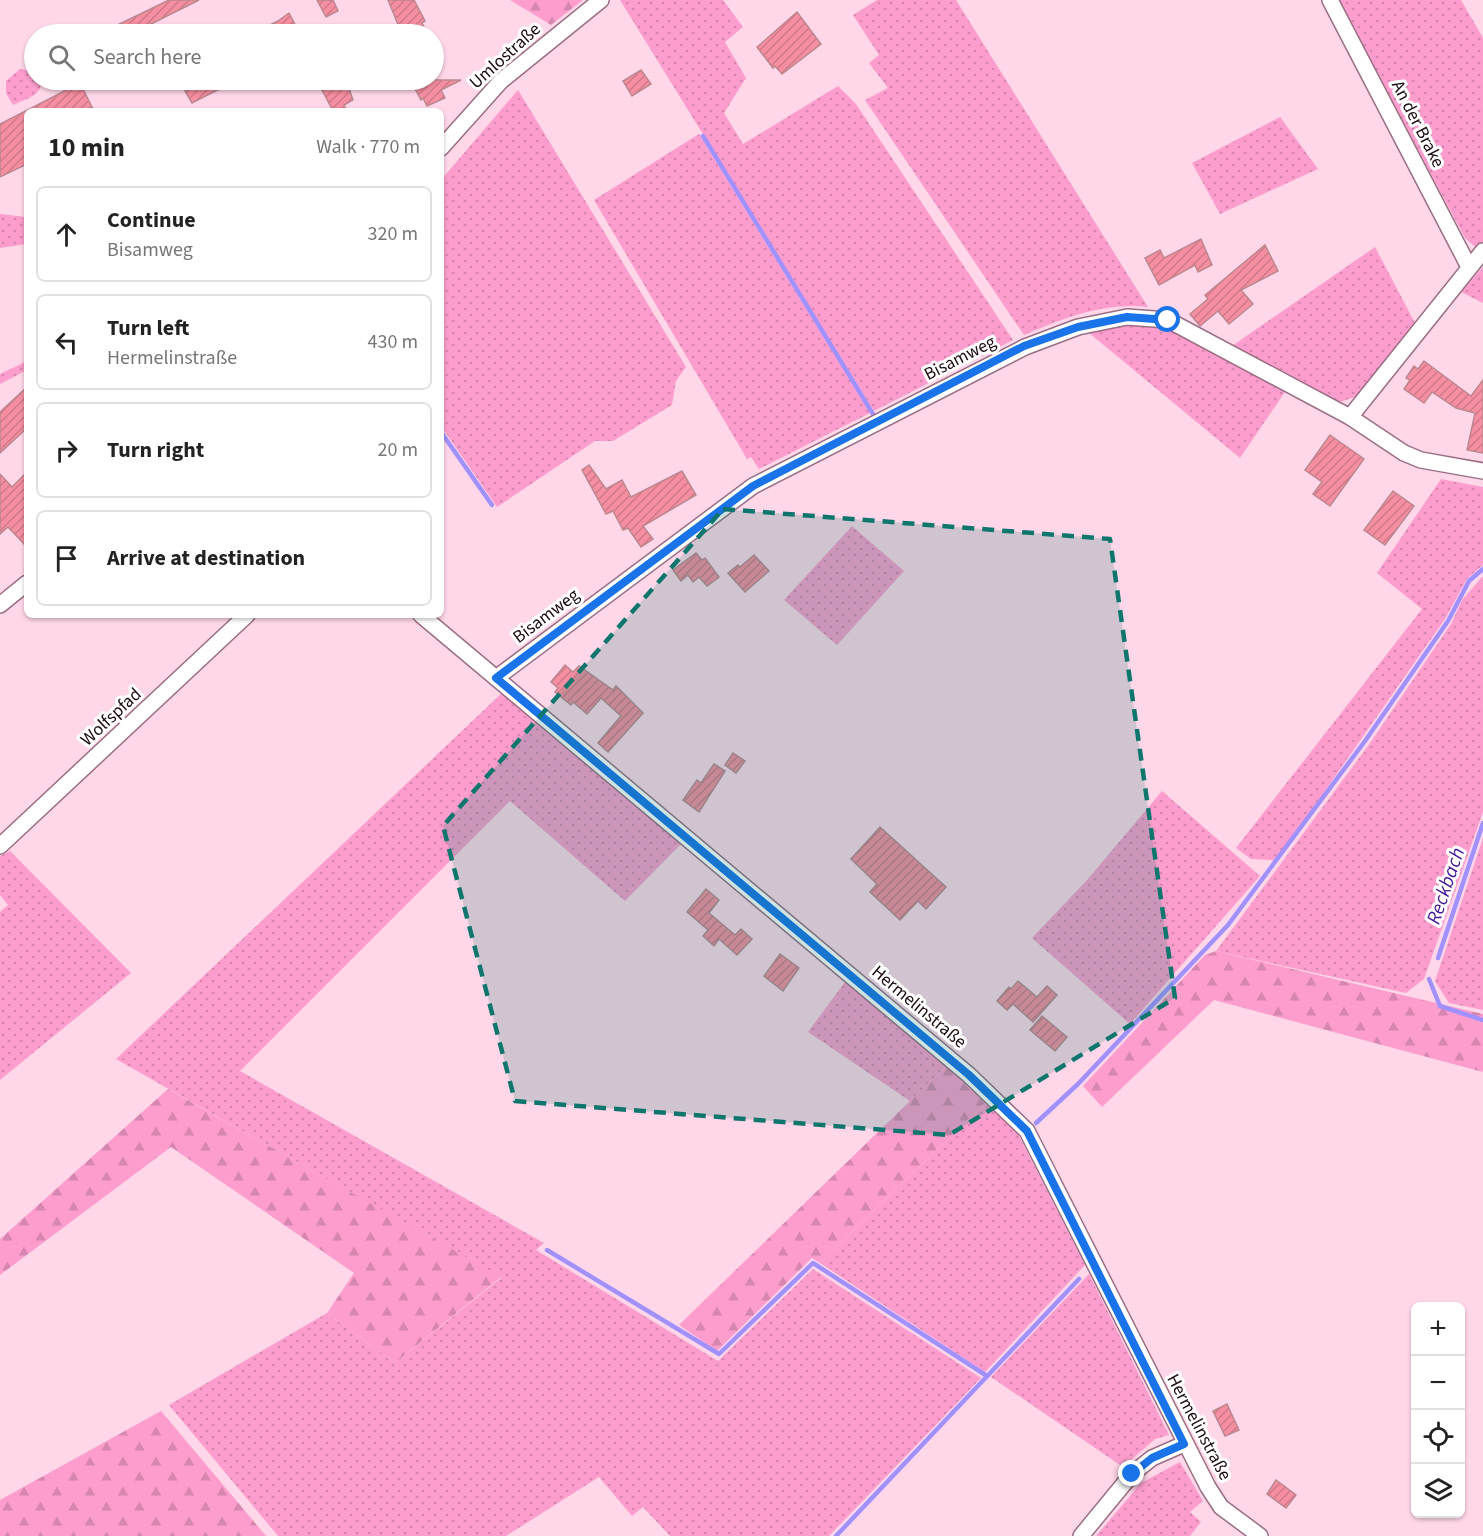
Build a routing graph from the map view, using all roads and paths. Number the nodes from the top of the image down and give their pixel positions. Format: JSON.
{"nodes":[{"id":1,"x":601,"y":0,"type":"edge"},
{"id":2,"x":1330,"y":0,"type":"edge"},
{"id":3,"x":444,"y":145,"type":"edge"},
{"id":4,"x":1483,"y":251,"type":"edge"},
{"id":5,"x":1469,"y":267,"type":"junction"},
{"id":6,"x":1350,"y":417,"type":"junction"},
{"id":7,"x":1483,"y":471,"type":"edge"},
{"id":8,"x":24,"y":585,"type":"edge"},
{"id":9,"x":0,"y":605,"type":"edge"},
{"id":10,"x":244,"y":618,"type":"edge"},
{"id":11,"x":425,"y":618,"type":"edge"},
{"id":12,"x":496,"y":678,"type":"junction"},
{"id":13,"x":0,"y":846,"type":"edge"},
{"id":14,"x":1184,"y":1444,"type":"junction"},
{"id":15,"x":1081,"y":1536,"type":"edge"},
{"id":16,"x":1260,"y":1536,"type":"edge"}],
"edges":[{"from":1,"to":3,"type":"street","name":"Umlostraße"},
{"from":2,"to":5,"type":"street","name":"An der Brake"},
{"from":4,"to":5,"type":"street"},
{"from":5,"to":6,"type":"street"},
{"from":6,"to":7,"type":"street","name":"Bisamweg"},
{"from":6,"to":12,"type":"street","name":"Bisamweg"},
{"from":8,"to":9,"type":"street"},
{"from":10,"to":13,"type":"street","name":"Wolfspfad"},
{"from":11,"to":12,"type":"street","name":"Hermelinstraße"},
{"from":12,"to":14,"type":"street","name":"Hermelinstraße"},
{"from":14,"to":15,"type":"street"},
{"from":14,"to":16,"type":"street","name":"Hermelinstraße"}]}
